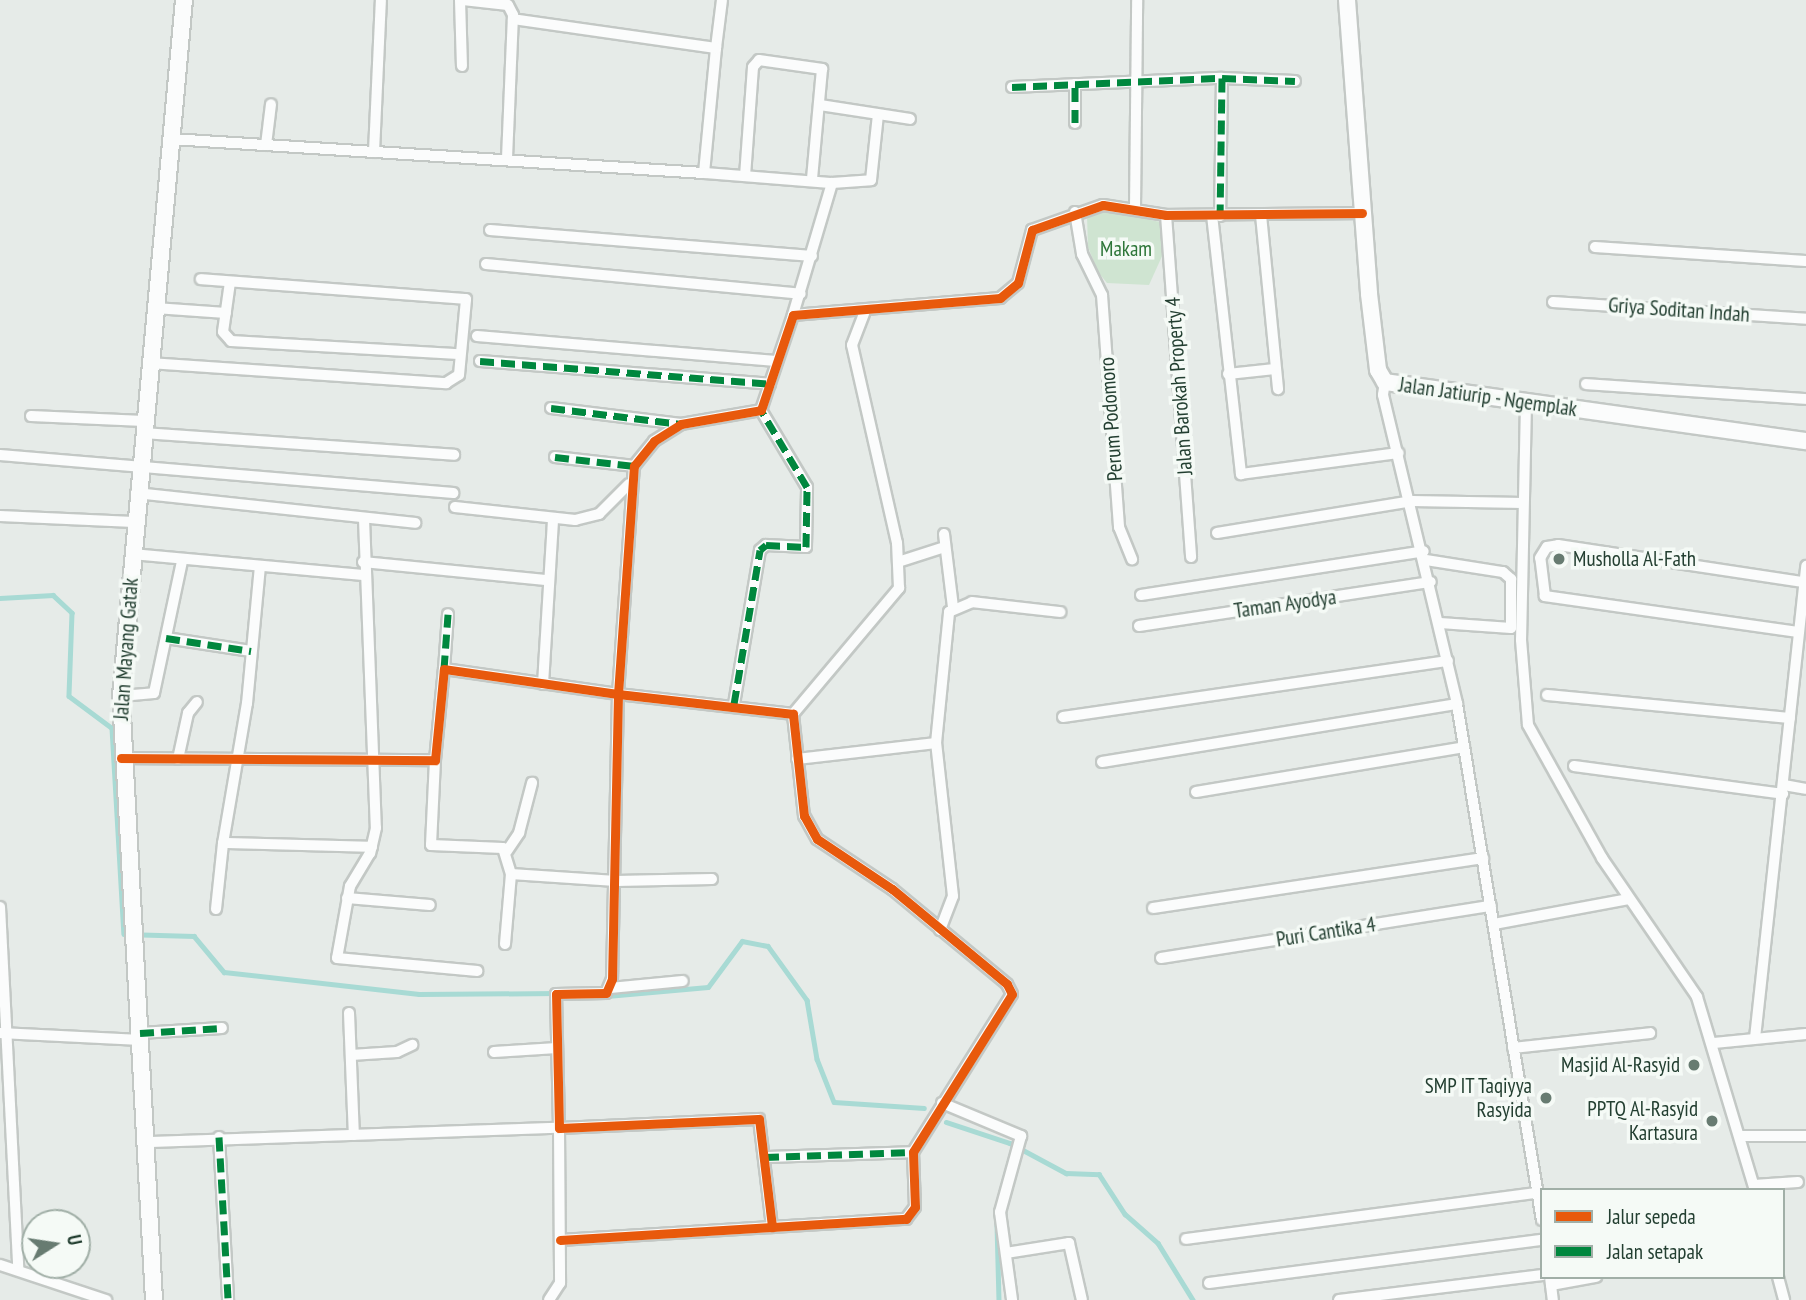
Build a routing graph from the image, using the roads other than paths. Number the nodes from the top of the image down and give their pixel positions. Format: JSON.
{"nodes":[{"id":1,"x":184,"y":0,"type":"edge"},
{"id":2,"x":381,"y":0,"type":"edge"},
{"id":3,"x":462,"y":0,"type":"edge"},
{"id":4,"x":722,"y":0,"type":"edge"},
{"id":5,"x":1137,"y":0,"type":"edge"},
{"id":6,"x":1347,"y":0,"type":"edge"},
{"id":7,"x":509,"y":2,"type":"edge"},
{"id":8,"x":513,"y":19,"type":"junction"},
{"id":9,"x":716,"y":48,"type":"junction"},
{"id":10,"x":462,"y":66,"type":"dead end"},
{"id":11,"x":1222,"y":78,"type":"junction"},
{"id":12,"x":1136,"y":81,"type":"junction"},
{"id":13,"x":1294,"y":81,"type":"dead end"},
{"id":14,"x":1075,"y":84,"type":"junction"},
{"id":15,"x":1012,"y":87,"type":"dead end"},
{"id":16,"x":271,"y":104,"type":"dead end"},
{"id":17,"x":820,"y":105,"type":"junction"},
{"id":18,"x":878,"y":115,"type":"junction"},
{"id":19,"x":910,"y":119,"type":"dead end"},
{"id":20,"x":1075,"y":123,"type":"dead end"},
{"id":21,"x":171,"y":139,"type":"junction"},
{"id":22,"x":266,"y":145,"type":"junction"},
{"id":23,"x":374,"y":152,"type":"junction"},
{"id":24,"x":507,"y":159,"type":"junction"},
{"id":25,"x":704,"y":173,"type":"junction"},
{"id":26,"x":745,"y":176,"type":"junction"},
{"id":27,"x":812,"y":178,"type":"junction"},
{"id":28,"x":832,"y":183,"type":"junction"},
{"id":29,"x":1135,"y":208,"type":"junction"},
{"id":30,"x":1075,"y":212,"type":"junction"},
{"id":31,"x":1362,"y":213,"type":"junction"},
{"id":32,"x":1166,"y":215,"type":"junction"},
{"id":33,"x":1216,"y":215,"type":"junction"},
{"id":34,"x":1261,"y":215,"type":"junction"},
{"id":35,"x":490,"y":230,"type":"dead end"},
{"id":36,"x":1595,"y":247,"type":"dead end"},
{"id":37,"x":812,"y":256,"type":"junction"},
{"id":38,"x":1806,"y":261,"type":"edge"},
{"id":39,"x":486,"y":264,"type":"dead end"},
{"id":40,"x":201,"y":279,"type":"dead end"},
{"id":41,"x":230,"y":282,"type":"junction"},
{"id":42,"x":801,"y":293,"type":"junction"},
{"id":43,"x":1553,"y":302,"type":"dead end"},
{"id":44,"x":155,"y":308,"type":"junction"},
{"id":45,"x":226,"y":313,"type":"junction"},
{"id":46,"x":858,"y":313,"type":"junction"},
{"id":47,"x":793,"y":315,"type":"junction"},
{"id":48,"x":1806,"y":319,"type":"edge"},
{"id":49,"x":477,"y":336,"type":"dead end"},
{"id":50,"x":459,"y":354,"type":"junction"},
{"id":51,"x":480,"y":361,"type":"dead end"},
{"id":52,"x":776,"y":361,"type":"junction"},
{"id":53,"x":149,"y":363,"type":"junction"},
{"id":54,"x":1275,"y":369,"type":"junction"},
{"id":55,"x":1228,"y":374,"type":"junction"},
{"id":56,"x":1385,"y":382,"type":"junction"},
{"id":57,"x":770,"y":384,"type":"junction"},
{"id":58,"x":1586,"y":384,"type":"dead end"},
{"id":59,"x":1278,"y":389,"type":"dead end"},
{"id":60,"x":1806,"y":399,"type":"edge"},
{"id":61,"x":1536,"y":404,"type":"junction"},
{"id":62,"x":551,"y":408,"type":"dead end"},
{"id":63,"x":761,"y":411,"type":"junction"},
{"id":64,"x":32,"y":416,"type":"dead end"},
{"id":65,"x":681,"y":424,"type":"junction"},
{"id":66,"x":143,"y":427,"type":"junction"},
{"id":67,"x":1806,"y":441,"type":"edge"},
{"id":68,"x":1399,"y":453,"type":"junction"},
{"id":69,"x":0,"y":455,"type":"edge"},
{"id":70,"x":454,"y":455,"type":"dead end"},
{"id":71,"x":555,"y":457,"type":"dead end"},
{"id":72,"x":139,"y":467,"type":"junction"},
{"id":73,"x":634,"y":467,"type":"junction"},
{"id":74,"x":629,"y":484,"type":"junction"},
{"id":75,"x":136,"y":493,"type":"junction"},
{"id":76,"x":453,"y":493,"type":"dead end"},
{"id":77,"x":1412,"y":501,"type":"junction"},
{"id":78,"x":1523,"y":503,"type":"junction"},
{"id":79,"x":456,"y":508,"type":"dead end"},
{"id":80,"x":0,"y":516,"type":"edge"},
{"id":81,"x":364,"y":519,"type":"junction"},
{"id":82,"x":553,"y":519,"type":"junction"},
{"id":83,"x":134,"y":522,"type":"junction"},
{"id":84,"x":415,"y":523,"type":"dead end"},
{"id":85,"x":944,"y":534,"type":"dead end"},
{"id":86,"x":1217,"y":534,"type":"dead end"},
{"id":87,"x":945,"y":547,"type":"junction"},
{"id":88,"x":132,"y":554,"type":"junction"},
{"id":89,"x":1425,"y":556,"type":"junction"},
{"id":90,"x":1191,"y":557,"type":"dead end"},
{"id":91,"x":1132,"y":559,"type":"dead end"},
{"id":92,"x":182,"y":561,"type":"junction"},
{"id":93,"x":363,"y":562,"type":"junction"},
{"id":94,"x":898,"y":562,"type":"junction"},
{"id":95,"x":260,"y":566,"type":"junction"},
{"id":96,"x":1806,"y":566,"type":"edge"},
{"id":97,"x":363,"y":575,"type":"junction"},
{"id":98,"x":548,"y":580,"type":"junction"},
{"id":99,"x":1431,"y":582,"type":"junction"},
{"id":100,"x":1803,"y":590,"type":"edge"},
{"id":101,"x":1141,"y":594,"type":"dead end"},
{"id":102,"x":953,"y":607,"type":"junction"},
{"id":103,"x":1060,"y":612,"type":"dead end"},
{"id":104,"x":448,"y":614,"type":"dead end"},
{"id":105,"x":1440,"y":623,"type":"junction"},
{"id":106,"x":1139,"y":626,"type":"dead end"},
{"id":107,"x":1798,"y":632,"type":"junction"},
{"id":108,"x":166,"y":638,"type":"junction"},
{"id":109,"x":251,"y":651,"type":"junction"},
{"id":110,"x":1448,"y":661,"type":"junction"},
{"id":111,"x":444,"y":669,"type":"junction"},
{"id":112,"x":543,"y":684,"type":"junction"},
{"id":113,"x":618,"y":694,"type":"junction"},
{"id":114,"x":1547,"y":695,"type":"dead end"},
{"id":115,"x":121,"y":696,"type":"junction"},
{"id":116,"x":197,"y":702,"type":"dead end"},
{"id":117,"x":1457,"y":704,"type":"junction"},
{"id":118,"x":738,"y":705,"type":"junction"},
{"id":119,"x":793,"y":713,"type":"junction"},
{"id":120,"x":1063,"y":718,"type":"dead end"},
{"id":121,"x":1790,"y":718,"type":"junction"},
{"id":122,"x":936,"y":743,"type":"junction"},
{"id":123,"x":1464,"y":747,"type":"junction"},
{"id":124,"x":121,"y":758,"type":"junction"},
{"id":125,"x":178,"y":759,"type":"junction"},
{"id":126,"x":797,"y":759,"type":"junction"},
{"id":127,"x":233,"y":760,"type":"junction"},
{"id":128,"x":372,"y":760,"type":"junction"},
{"id":129,"x":435,"y":760,"type":"junction"},
{"id":130,"x":1102,"y":762,"type":"dead end"},
{"id":131,"x":1574,"y":766,"type":"dead end"},
{"id":132,"x":532,"y":783,"type":"dead end"},
{"id":133,"x":1806,"y":789,"type":"edge"},
{"id":134,"x":1783,"y":790,"type":"junction"},
{"id":135,"x":1196,"y":792,"type":"dead end"},
{"id":136,"x":223,"y":843,"type":"junction"},
{"id":137,"x":372,"y":847,"type":"junction"},
{"id":138,"x":507,"y":851,"type":"junction"},
{"id":139,"x":1483,"y":858,"type":"junction"},
{"id":140,"x":511,"y":874,"type":"junction"},
{"id":141,"x":712,"y":879,"type":"dead end"},
{"id":142,"x":616,"y":881,"type":"junction"},
{"id":143,"x":347,"y":898,"type":"junction"},
{"id":144,"x":1629,"y":899,"type":"junction"},
{"id":145,"x":430,"y":905,"type":"dead end"},
{"id":146,"x":1491,"y":906,"type":"junction"},
{"id":147,"x":0,"y":907,"type":"edge"},
{"id":148,"x":1153,"y":908,"type":"dead end"},
{"id":149,"x":216,"y":909,"type":"dead end"},
{"id":150,"x":1494,"y":924,"type":"junction"},
{"id":151,"x":940,"y":930,"type":"junction"},
{"id":152,"x":505,"y":944,"type":"dead end"},
{"id":153,"x":1161,"y":958,"type":"dead end"},
{"id":154,"x":477,"y":971,"type":"dead end"},
{"id":155,"x":683,"y":981,"type":"dead end"},
{"id":156,"x":610,"y":988,"type":"junction"},
{"id":157,"x":349,"y":1013,"type":"dead end"},
{"id":158,"x":222,"y":1028,"type":"dead end"},
{"id":159,"x":4,"y":1032,"type":"edge"},
{"id":160,"x":1650,"y":1032,"type":"dead end"},
{"id":161,"x":1806,"y":1034,"type":"edge"},
{"id":162,"x":141,"y":1037,"type":"junction"},
{"id":163,"x":1755,"y":1038,"type":"junction"},
{"id":164,"x":1720,"y":1042,"type":"junction"},
{"id":165,"x":412,"y":1045,"type":"dead end"},
{"id":166,"x":557,"y":1048,"type":"junction"},
{"id":167,"x":1513,"y":1048,"type":"junction"},
{"id":168,"x":494,"y":1052,"type":"dead end"},
{"id":169,"x":351,"y":1055,"type":"junction"},
{"id":170,"x":942,"y":1103,"type":"junction"},
{"id":171,"x":559,"y":1128,"type":"junction"},
{"id":172,"x":355,"y":1135,"type":"junction"},
{"id":173,"x":1747,"y":1136,"type":"junction"},
{"id":174,"x":1806,"y":1136,"type":"edge"},
{"id":175,"x":219,"y":1137,"type":"junction"},
{"id":176,"x":149,"y":1142,"type":"junction"},
{"id":177,"x":913,"y":1152,"type":"junction"},
{"id":178,"x":765,"y":1157,"type":"junction"},
{"id":179,"x":1798,"y":1182,"type":"dead end"},
{"id":180,"x":1754,"y":1187,"type":"edge"},
{"id":181,"x":1537,"y":1193,"type":"junction"},
{"id":182,"x":1540,"y":1209,"type":"edge"},
{"id":183,"x":772,"y":1227,"type":"junction"},
{"id":184,"x":560,"y":1240,"type":"junction"},
{"id":185,"x":1185,"y":1240,"type":"dead end"},
{"id":186,"x":1540,"y":1240,"type":"edge"},
{"id":187,"x":1006,"y":1254,"type":"junction"},
{"id":188,"x":0,"y":1265,"type":"edge"},
{"id":189,"x":18,"y":1268,"type":"junction"},
{"id":190,"x":1540,"y":1275,"type":"edge"},
{"id":191,"x":1573,"y":1279,"type":"edge"},
{"id":192,"x":1778,"y":1279,"type":"edge"},
{"id":193,"x":1550,"y":1281,"type":"edge"},
{"id":194,"x":1209,"y":1283,"type":"dead end"},
{"id":195,"x":106,"y":1300,"type":"edge"},
{"id":196,"x":154,"y":1300,"type":"edge"},
{"id":197,"x":228,"y":1300,"type":"edge"},
{"id":198,"x":549,"y":1300,"type":"edge"},
{"id":199,"x":1012,"y":1300,"type":"edge"},
{"id":200,"x":1082,"y":1300,"type":"edge"},
{"id":201,"x":1339,"y":1300,"type":"edge"},
{"id":202,"x":1553,"y":1300,"type":"edge"},
{"id":203,"x":1783,"y":1300,"type":"edge"}],
"edges":[{"from":1,"to":21,"type":"street","name":"Jalan Mayang Gatak"},
{"from":2,"to":23,"type":"street"},
{"from":3,"to":7,"type":"street"},
{"from":3,"to":10,"type":"street"},
{"from":4,"to":9,"type":"street"},
{"from":5,"to":12,"type":"street"},
{"from":6,"to":31,"type":"street","name":"Jalan Jatiurip - Ngemplak"},
{"from":7,"to":8,"type":"street"},
{"from":8,"to":9,"type":"street"},
{"from":8,"to":24,"type":"street"},
{"from":9,"to":25,"type":"street"},
{"from":11,"to":12,"type":"street"},
{"from":11,"to":13,"type":"street"},
{"from":11,"to":33,"type":"street"},
{"from":12,"to":14,"type":"street"},
{"from":12,"to":29,"type":"street"},
{"from":14,"to":15,"type":"street"},
{"from":14,"to":20,"type":"street"},
{"from":16,"to":22,"type":"street"},
{"from":17,"to":18,"type":"street"},
{"from":17,"to":26,"type":"street"},
{"from":17,"to":27,"type":"street"},
{"from":18,"to":19,"type":"street"},
{"from":18,"to":28,"type":"street"},
{"from":21,"to":22,"type":"street"},
{"from":21,"to":44,"type":"street","name":"Jalan Mayang Gatak"},
{"from":22,"to":23,"type":"street"},
{"from":23,"to":24,"type":"street"},
{"from":24,"to":25,"type":"street"},
{"from":25,"to":26,"type":"street"},
{"from":26,"to":27,"type":"street"},
{"from":27,"to":28,"type":"street"},
{"from":28,"to":37,"type":"street"},
{"from":29,"to":30,"type":"street"},
{"from":29,"to":32,"type":"street"},
{"from":30,"to":46,"type":"street"},
{"from":30,"to":91,"type":"street","name":"Perum Podomoro"},
{"from":31,"to":34,"type":"street"},
{"from":31,"to":56,"type":"street","name":"Jalan Jatiurip - Ngemplak"},
{"from":32,"to":33,"type":"street"},
{"from":32,"to":90,"type":"street","name":"Jalan Barokah Property 4"},
{"from":33,"to":34,"type":"street"},
{"from":33,"to":55,"type":"street"},
{"from":34,"to":54,"type":"street"},
{"from":35,"to":37,"type":"street"},
{"from":36,"to":38,"type":"street"},
{"from":37,"to":42,"type":"street"},
{"from":39,"to":42,"type":"street"},
{"from":40,"to":41,"type":"street"},
{"from":41,"to":45,"type":"street"},
{"from":41,"to":50,"type":"street"},
{"from":42,"to":47,"type":"street"},
{"from":43,"to":48,"type":"street","name":"Griya Soditan Indah"},
{"from":44,"to":45,"type":"street"},
{"from":44,"to":53,"type":"street","name":"Jalan Mayang Gatak"},
{"from":45,"to":50,"type":"street"},
{"from":46,"to":47,"type":"street"},
{"from":46,"to":94,"type":"street"},
{"from":47,"to":52,"type":"street"},
{"from":49,"to":52,"type":"street"},
{"from":50,"to":53,"type":"street"},
{"from":51,"to":57,"type":"street"},
{"from":52,"to":57,"type":"street"},
{"from":53,"to":66,"type":"street","name":"Jalan Mayang Gatak"},
{"from":54,"to":55,"type":"street"},
{"from":54,"to":59,"type":"street"},
{"from":55,"to":68,"type":"street"},
{"from":56,"to":61,"type":"street","name":"Jalan Jatiurip - Ngemplak"},
{"from":56,"to":68,"type":"street"},
{"from":57,"to":63,"type":"street"},
{"from":58,"to":60,"type":"street"},
{"from":61,"to":67,"type":"street","name":"Jalan Jatiurip - Ngemplak"},
{"from":61,"to":78,"type":"street"},
{"from":62,"to":65,"type":"street"},
{"from":63,"to":65,"type":"street"},
{"from":63,"to":118,"type":"street"},
{"from":64,"to":66,"type":"street"},
{"from":65,"to":73,"type":"street"},
{"from":66,"to":70,"type":"street"},
{"from":66,"to":72,"type":"street","name":"Jalan Mayang Gatak"},
{"from":68,"to":77,"type":"street"},
{"from":69,"to":72,"type":"street"},
{"from":71,"to":73,"type":"street"},
{"from":72,"to":75,"type":"street","name":"Jalan Mayang Gatak"},
{"from":72,"to":76,"type":"street"},
{"from":73,"to":74,"type":"street"},
{"from":74,"to":82,"type":"street"},
{"from":74,"to":113,"type":"street"},
{"from":75,"to":81,"type":"street"},
{"from":75,"to":83,"type":"street","name":"Jalan Mayang Gatak"},
{"from":77,"to":78,"type":"street"},
{"from":77,"to":86,"type":"street"},
{"from":77,"to":89,"type":"street"},
{"from":78,"to":144,"type":"street"},
{"from":79,"to":82,"type":"street"},
{"from":80,"to":83,"type":"street"},
{"from":81,"to":84,"type":"street"},
{"from":81,"to":93,"type":"street"},
{"from":82,"to":98,"type":"street"},
{"from":83,"to":88,"type":"street","name":"Jalan Mayang Gatak"},
{"from":85,"to":87,"type":"street"},
{"from":87,"to":94,"type":"street"},
{"from":87,"to":102,"type":"street"},
{"from":88,"to":92,"type":"street"},
{"from":88,"to":115,"type":"street","name":"Jalan Mayang Gatak"},
{"from":89,"to":99,"type":"street"},
{"from":89,"to":101,"type":"street"},
{"from":89,"to":105,"type":"street"},
{"from":92,"to":95,"type":"street"},
{"from":92,"to":108,"type":"street"},
{"from":93,"to":97,"type":"street"},
{"from":93,"to":98,"type":"street"},
{"from":94,"to":119,"type":"street"},
{"from":95,"to":97,"type":"street"},
{"from":95,"to":109,"type":"street"},
{"from":96,"to":100,"type":"street"},
{"from":97,"to":128,"type":"street"},
{"from":98,"to":112,"type":"street"},
{"from":99,"to":105,"type":"street"},
{"from":99,"to":106,"type":"street","name":"Taman Ayodya"},
{"from":100,"to":107,"type":"street"},
{"from":100,"to":107,"type":"street"},
{"from":102,"to":103,"type":"street"},
{"from":102,"to":122,"type":"street"},
{"from":104,"to":111,"type":"street"},
{"from":105,"to":110,"type":"street"},
{"from":107,"to":121,"type":"street"},
{"from":108,"to":109,"type":"street"},
{"from":108,"to":115,"type":"street"},
{"from":109,"to":127,"type":"street"},
{"from":110,"to":117,"type":"street"},
{"from":110,"to":120,"type":"street"},
{"from":111,"to":112,"type":"street"},
{"from":111,"to":129,"type":"street"},
{"from":112,"to":113,"type":"street"},
{"from":113,"to":118,"type":"street"},
{"from":113,"to":142,"type":"street"},
{"from":114,"to":121,"type":"street"},
{"from":115,"to":124,"type":"street","name":"Jalan Mayang Gatak"},
{"from":116,"to":125,"type":"street"},
{"from":117,"to":123,"type":"street"},
{"from":117,"to":130,"type":"street"},
{"from":118,"to":119,"type":"street"},
{"from":119,"to":126,"type":"street"},
{"from":121,"to":134,"type":"street"},
{"from":122,"to":126,"type":"street"},
{"from":122,"to":151,"type":"street"},
{"from":123,"to":135,"type":"street"},
{"from":123,"to":139,"type":"street"},
{"from":124,"to":125,"type":"street"},
{"from":124,"to":162,"type":"street","name":"Jalan Mayang Gatak"},
{"from":125,"to":127,"type":"street"},
{"from":126,"to":151,"type":"street"},
{"from":127,"to":128,"type":"street"},
{"from":127,"to":136,"type":"street"},
{"from":128,"to":129,"type":"street"},
{"from":128,"to":137,"type":"street"},
{"from":129,"to":138,"type":"street"},
{"from":131,"to":134,"type":"street"},
{"from":132,"to":138,"type":"street"},
{"from":133,"to":134,"type":"street"},
{"from":134,"to":163,"type":"street"},
{"from":136,"to":137,"type":"street"},
{"from":136,"to":149,"type":"street"},
{"from":137,"to":143,"type":"street"},
{"from":138,"to":140,"type":"street"},
{"from":139,"to":146,"type":"street"},
{"from":139,"to":148,"type":"street"},
{"from":140,"to":142,"type":"street"},
{"from":140,"to":152,"type":"street"},
{"from":141,"to":142,"type":"street"},
{"from":142,"to":156,"type":"street"},
{"from":143,"to":145,"type":"street"},
{"from":143,"to":154,"type":"street"},
{"from":144,"to":150,"type":"street"},
{"from":144,"to":164,"type":"street"},
{"from":146,"to":150,"type":"street"},
{"from":146,"to":153,"type":"street","name":"Puri Cantika 4"},
{"from":147,"to":159,"type":"street"},
{"from":150,"to":167,"type":"street"},
{"from":151,"to":170,"type":"street"},
{"from":155,"to":156,"type":"street"},
{"from":156,"to":166,"type":"street"},
{"from":157,"to":169,"type":"street"},
{"from":158,"to":162,"type":"street"},
{"from":159,"to":162,"type":"street"},
{"from":159,"to":189,"type":"street"},
{"from":160,"to":167,"type":"street"},
{"from":161,"to":163,"type":"street"},
{"from":162,"to":176,"type":"street","name":"Jalan Mayang Gatak"},
{"from":163,"to":164,"type":"street"},
{"from":164,"to":173,"type":"street"},
{"from":165,"to":169,"type":"street"},
{"from":166,"to":168,"type":"street"},
{"from":166,"to":171,"type":"street"},
{"from":167,"to":181,"type":"street"},
{"from":169,"to":172,"type":"street"},
{"from":170,"to":177,"type":"street"},
{"from":170,"to":187,"type":"street"},
{"from":171,"to":172,"type":"street"},
{"from":171,"to":178,"type":"street"},
{"from":171,"to":184,"type":"street"},
{"from":172,"to":175,"type":"street"},
{"from":173,"to":174,"type":"street"},
{"from":173,"to":180,"type":"street"},
{"from":175,"to":176,"type":"street"},
{"from":175,"to":197,"type":"street"},
{"from":176,"to":196,"type":"street","name":"Jalan Mayang Gatak"},
{"from":177,"to":178,"type":"street"},
{"from":177,"to":183,"type":"street"},
{"from":178,"to":183,"type":"street"},
{"from":179,"to":180,"type":"street"},
{"from":181,"to":182,"type":"street"},
{"from":181,"to":185,"type":"street"},
{"from":183,"to":184,"type":"street"},
{"from":184,"to":198,"type":"street"},
{"from":186,"to":194,"type":"street"},
{"from":187,"to":199,"type":"street"},
{"from":187,"to":200,"type":"street"},
{"from":188,"to":189,"type":"street"},
{"from":189,"to":195,"type":"street"},
{"from":190,"to":201,"type":"street"},
{"from":191,"to":193,"type":"street"},
{"from":192,"to":203,"type":"street"},
{"from":193,"to":202,"type":"street"}]}
